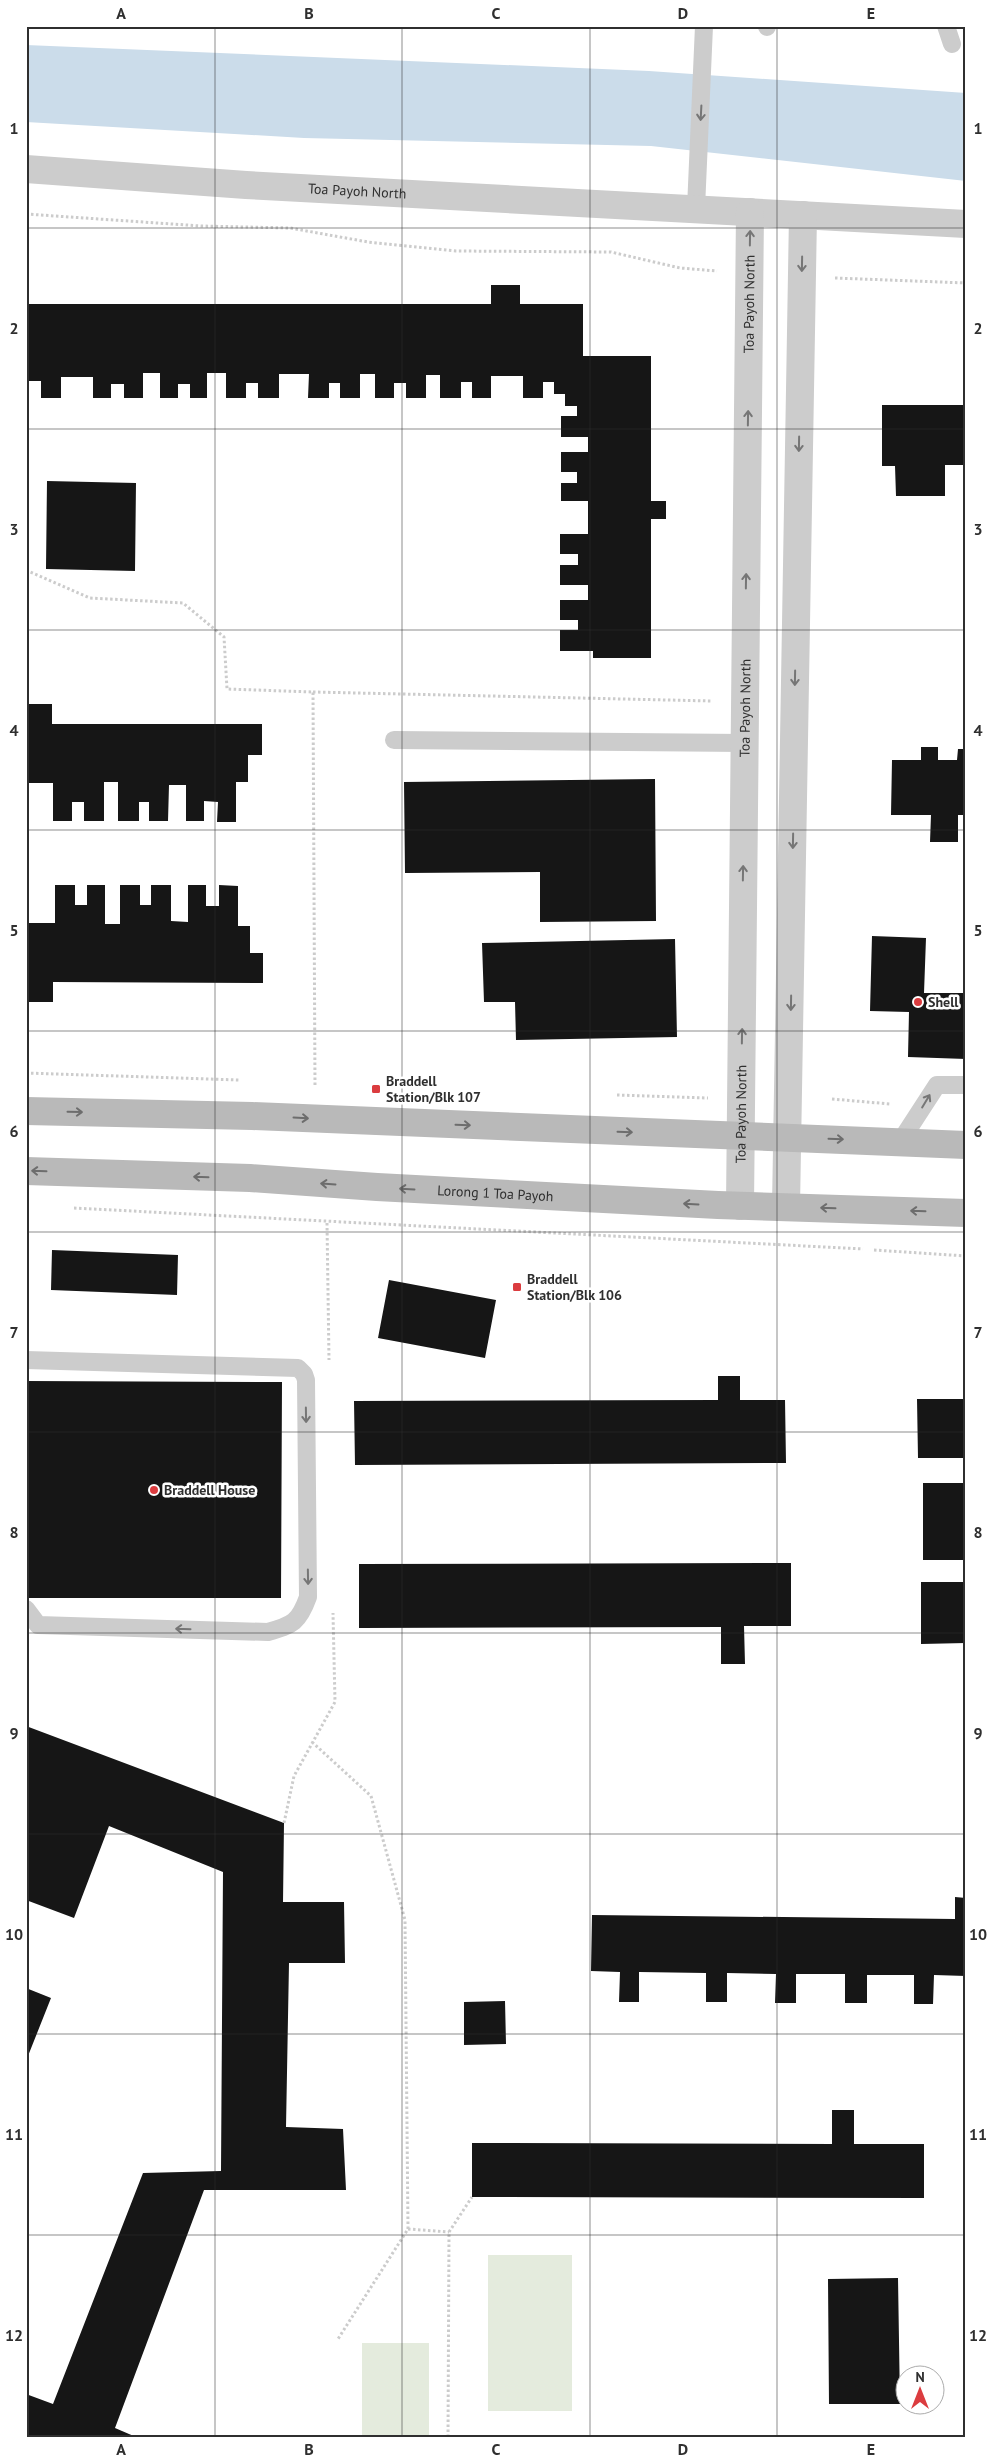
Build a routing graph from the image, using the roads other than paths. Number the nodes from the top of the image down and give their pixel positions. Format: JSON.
{"nodes":[{"id":1,"x":704,"y":26,"type":"edge"},
{"id":2,"x":946,"y":26,"type":"edge"},
{"id":3,"x":952,"y":44,"type":"dead end"},
{"id":4,"x":26,"y":169,"type":"edge"},
{"id":5,"x":697,"y":196,"type":"junction"},
{"id":6,"x":750,"y":212,"type":"junction"},
{"id":7,"x":803,"y":215,"type":"junction"},
{"id":8,"x":966,"y":224,"type":"edge"},
{"id":9,"x":394,"y":740,"type":"dead end"},
{"id":10,"x":745,"y":743,"type":"junction"},
{"id":11,"x":966,"y":1085,"type":"edge"},
{"id":12,"x":26,"y":1112,"type":"edge"},
{"id":13,"x":740,"y":1137,"type":"junction"},
{"id":14,"x":788,"y":1138,"type":"junction"},
{"id":15,"x":900,"y":1142,"type":"junction"},
{"id":16,"x":966,"y":1145,"type":"edge"},
{"id":17,"x":26,"y":1171,"type":"edge"},
{"id":18,"x":740,"y":1206,"type":"junction"},
{"id":19,"x":786,"y":1207,"type":"junction"},
{"id":20,"x":966,"y":1213,"type":"edge"},
{"id":21,"x":26,"y":1360,"type":"edge"},
{"id":22,"x":26,"y":1609,"type":"edge"}],
"edges":[{"from":1,"to":5,"type":"lane","one_way":true},
{"from":2,"to":3,"type":"lane"},
{"from":4,"to":5,"type":"street","name":"Toa Payoh North"},
{"from":5,"to":6,"type":"street","name":"Toa Payoh North"},
{"from":6,"to":7,"type":"street","name":"Toa Payoh North"},
{"from":10,"to":6,"type":"street","name":"Toa Payoh North","one_way":true},
{"from":7,"to":8,"type":"street","name":"Toa Payoh North"},
{"from":7,"to":14,"type":"street","one_way":true},
{"from":9,"to":10,"type":"lane"},
{"from":13,"to":10,"type":"street","name":"Toa Payoh North","one_way":true},
{"from":15,"to":11,"type":"lane","one_way":true},
{"from":12,"to":13,"type":"main road","one_way":true},
{"from":13,"to":14,"type":"main road"},
{"from":13,"to":18,"type":"street","name":"Toa Payoh North"},
{"from":14,"to":15,"type":"main road","one_way":true},
{"from":14,"to":19,"type":"street"},
{"from":15,"to":16,"type":"main road"},
{"from":18,"to":17,"type":"main road","name":"Lorong 1 Toa Payoh","one_way":true},
{"from":18,"to":19,"type":"main road","name":"Lorong 1 Toa Payoh"},
{"from":20,"to":19,"type":"main road","name":"Lorong 1 Toa Payoh","one_way":true},
{"from":21,"to":22,"type":"lane","one_way":true}]}
